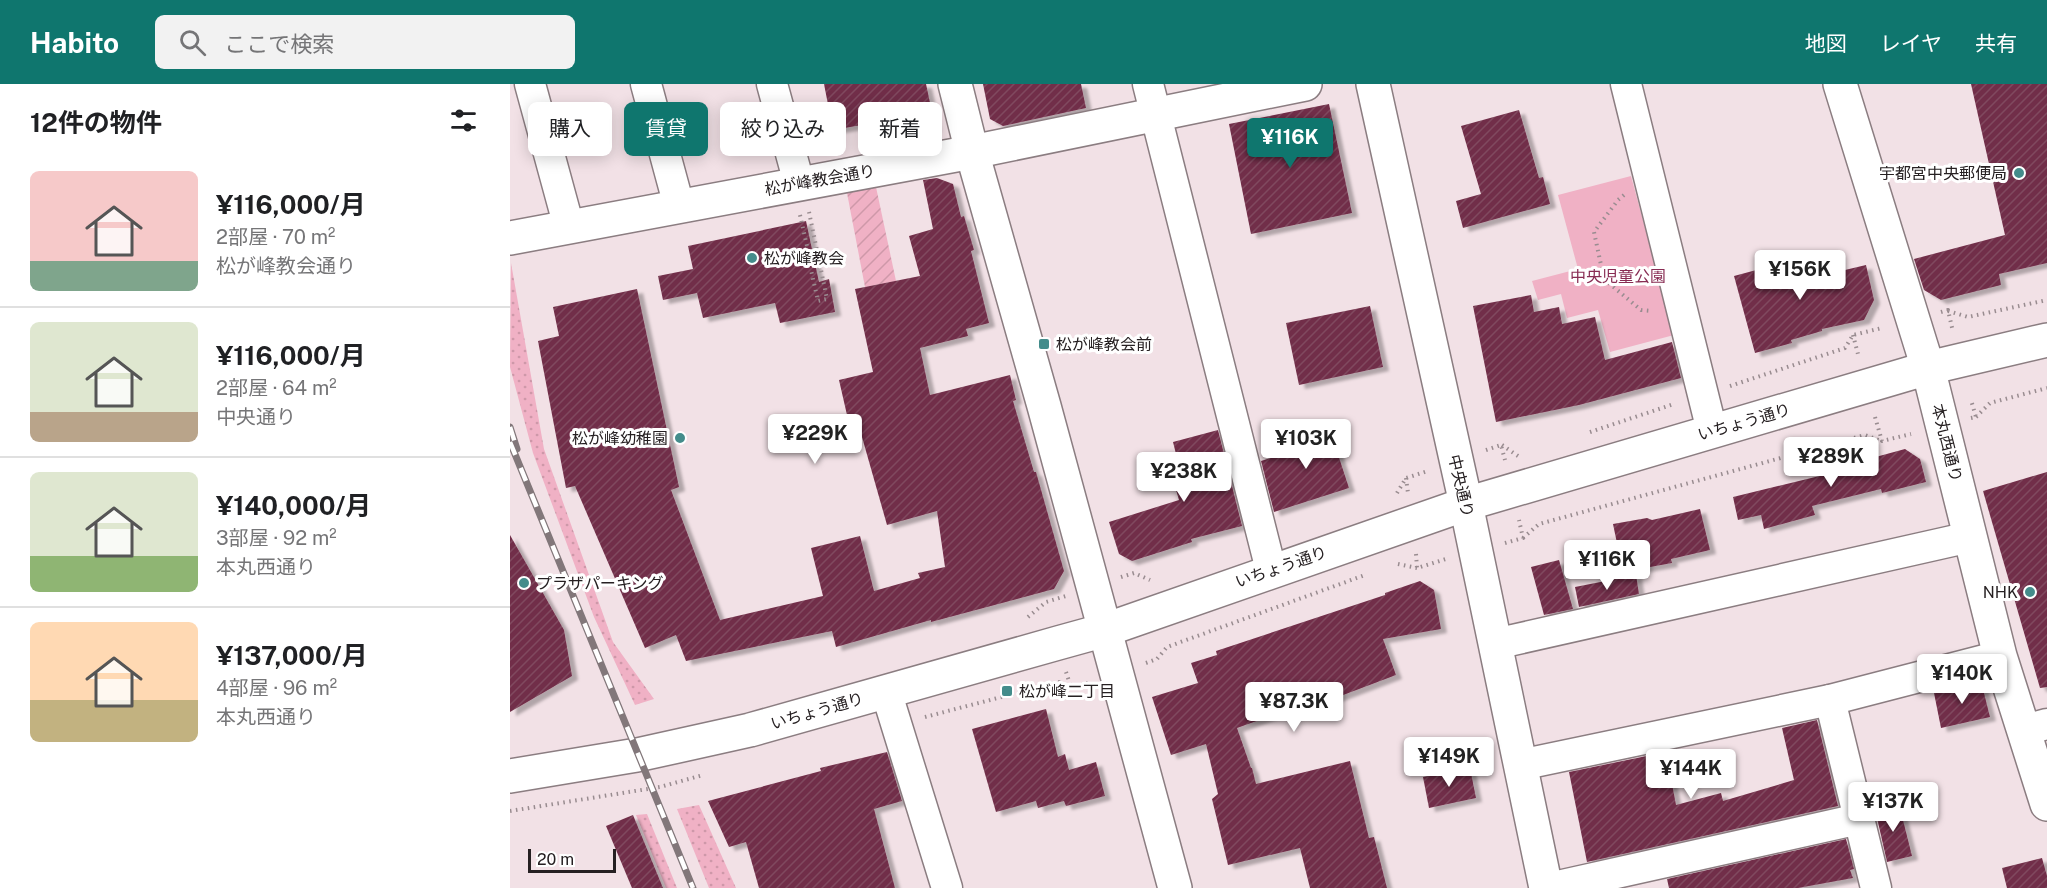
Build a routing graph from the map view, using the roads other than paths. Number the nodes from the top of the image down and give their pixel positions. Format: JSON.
{"nodes":[{"id":1,"x":530,"y":84,"type":"edge"},
{"id":2,"x":646,"y":84,"type":"edge"},
{"id":3,"x":772,"y":84,"type":"edge"},
{"id":4,"x":955,"y":84,"type":"edge"},
{"id":5,"x":1305,"y":84,"type":"edge"},
{"id":6,"x":1372,"y":84,"type":"edge"},
{"id":7,"x":1626,"y":84,"type":"edge"},
{"id":8,"x":1840,"y":84,"type":"edge"},
{"id":9,"x":1152,"y":99,"type":"edge"},
{"id":10,"x":972,"y":152,"type":"junction"},
{"id":11,"x":799,"y":183,"type":"junction"},
{"id":12,"x":680,"y":206,"type":"junction"},
{"id":13,"x":569,"y":227,"type":"junction"},
{"id":14,"x":510,"y":238,"type":"edge"},
{"id":15,"x":2047,"y":340,"type":"edge"},
{"id":16,"x":1928,"y":368,"type":"junction"},
{"id":17,"x":1713,"y":431,"type":"junction"},
{"id":18,"x":1466,"y":504,"type":"junction"},
{"id":19,"x":1971,"y":537,"type":"junction"},
{"id":20,"x":1271,"y":570,"type":"junction"},
{"id":21,"x":1105,"y":630,"type":"junction"},
{"id":22,"x":1495,"y":644,"type":"junction"},
{"id":23,"x":2000,"y":656,"type":"junction"},
{"id":24,"x":886,"y":691,"type":"junction"},
{"id":25,"x":1830,"y":700,"type":"junction"},
{"id":26,"x":2036,"y":727,"type":"edge"},
{"id":27,"x":1520,"y":765,"type":"junction"},
{"id":28,"x":510,"y":776,"type":"edge"},
{"id":29,"x":2047,"y":804,"type":"edge"},
{"id":30,"x":1859,"y":819,"type":"junction"},
{"id":31,"x":947,"y":888,"type":"edge"},
{"id":32,"x":1175,"y":888,"type":"edge"},
{"id":33,"x":1548,"y":888,"type":"edge"},
{"id":34,"x":1876,"y":888,"type":"edge"}],
"edges":[{"from":1,"to":13,"type":"street"},
{"from":2,"to":12,"type":"street"},
{"from":3,"to":11,"type":"street"},
{"from":4,"to":10,"type":"street"},
{"from":5,"to":9,"type":"street","name":"松が峰教会通り"},
{"from":6,"to":18,"type":"street","name":"中央通り"},
{"from":7,"to":17,"type":"street"},
{"from":8,"to":16,"type":"street","name":"本丸西通り"},
{"from":9,"to":10,"type":"street","name":"松が峰教会通り"},
{"from":9,"to":20,"type":"street"},
{"from":10,"to":11,"type":"street","name":"松が峰教会通り"},
{"from":10,"to":21,"type":"street"},
{"from":11,"to":12,"type":"street","name":"松が峰教会通り"},
{"from":12,"to":13,"type":"street","name":"松が峰教会通り"},
{"from":13,"to":14,"type":"street","name":"松が峰教会通り"},
{"from":15,"to":16,"type":"street","name":"いちょう通り"},
{"from":16,"to":17,"type":"street","name":"いちょう通り"},
{"from":16,"to":19,"type":"street","name":"本丸西通り"},
{"from":17,"to":18,"type":"street","name":"いちょう通り"},
{"from":18,"to":20,"type":"street","name":"いちょう通り"},
{"from":18,"to":22,"type":"street","name":"中央通り"},
{"from":19,"to":22,"type":"street"},
{"from":19,"to":23,"type":"street","name":"本丸西通り"},
{"from":20,"to":21,"type":"street","name":"いちょう通り"},
{"from":21,"to":24,"type":"street","name":"いちょう通り"},
{"from":21,"to":32,"type":"street"},
{"from":22,"to":27,"type":"street","name":"中央通り"},
{"from":23,"to":25,"type":"street"},
{"from":23,"to":26,"type":"street","name":"本丸西通り"},
{"from":24,"to":28,"type":"street","name":"いちょう通り"},
{"from":24,"to":31,"type":"street"},
{"from":25,"to":27,"type":"street"},
{"from":25,"to":30,"type":"street"},
{"from":26,"to":29,"type":"street","name":"本丸西通り"},
{"from":27,"to":33,"type":"street","name":"中央通り"},
{"from":30,"to":33,"type":"street"},
{"from":30,"to":34,"type":"street"}]}
